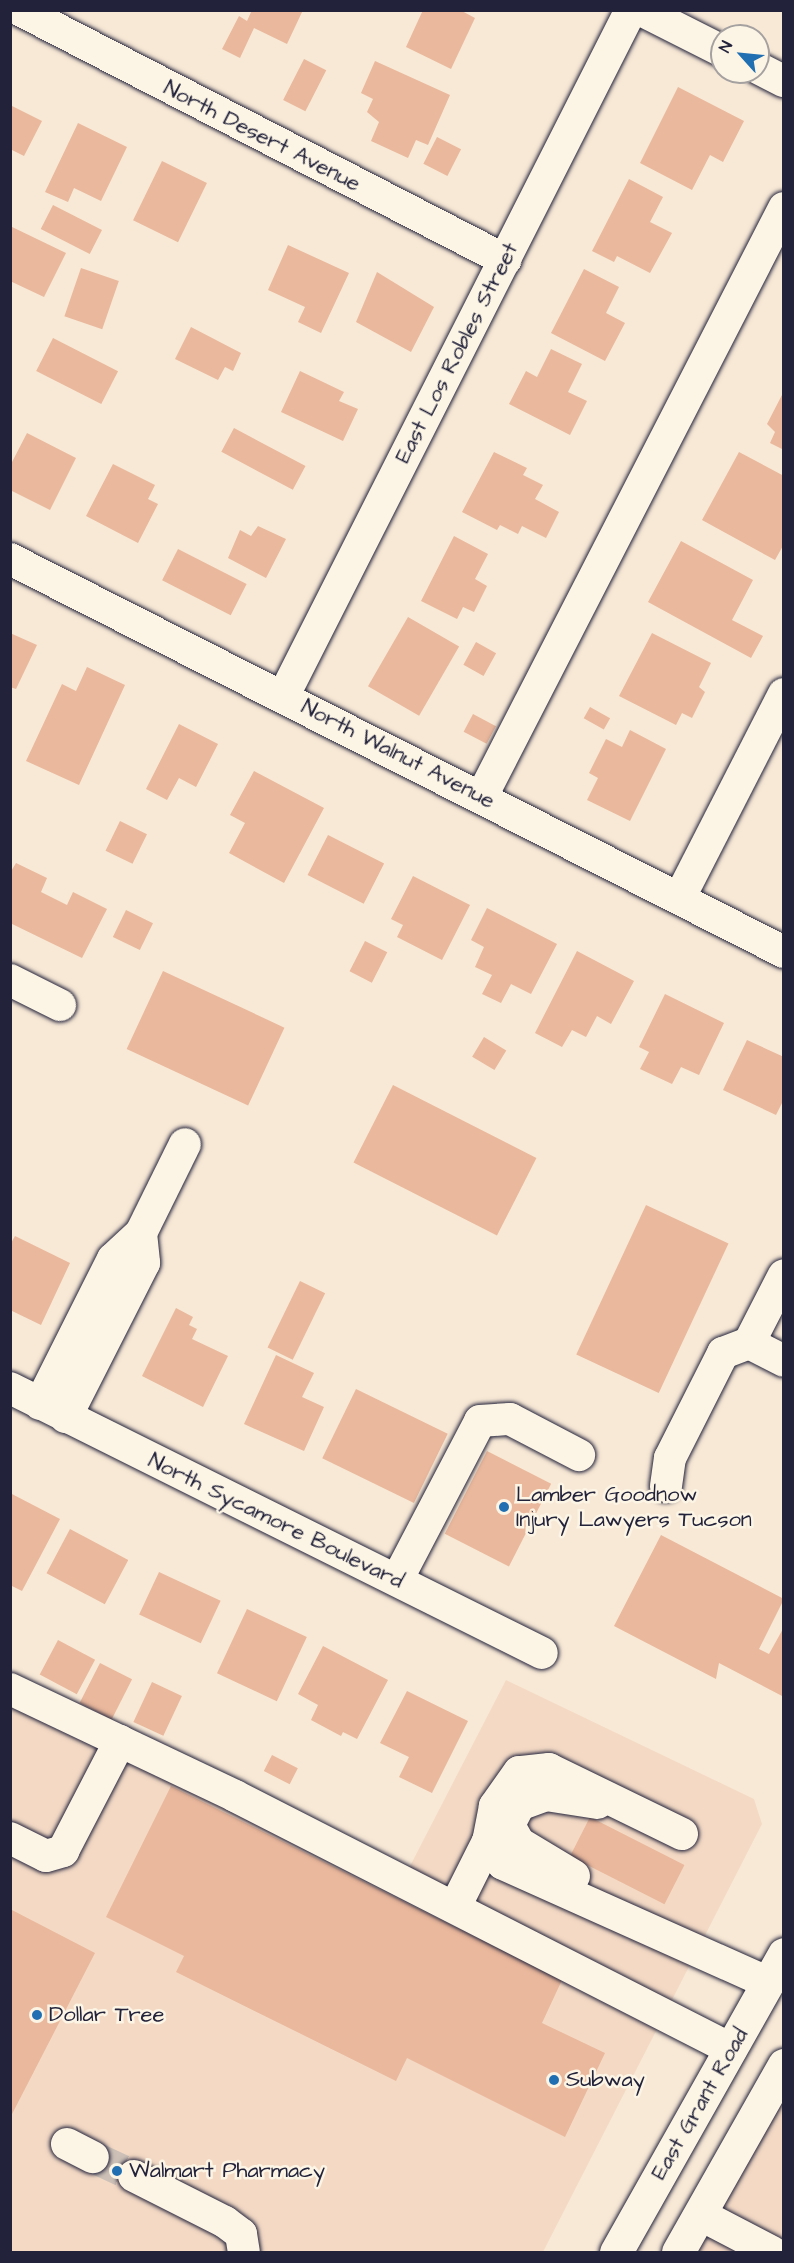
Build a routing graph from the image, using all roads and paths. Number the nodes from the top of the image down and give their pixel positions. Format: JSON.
{"nodes":[{"id":1,"x":20,"y":10,"type":"edge"},
{"id":2,"x":631,"y":10,"type":"edge"},
{"id":3,"x":641,"y":10,"type":"edge"},
{"id":4,"x":68,"y":21,"type":"edge"},
{"id":5,"x":710,"y":45,"type":"edge"},
{"id":6,"x":783,"y":208,"type":"edge"},
{"id":7,"x":505,"y":260,"type":"junction"},
{"id":8,"x":10,"y":559,"type":"edge"},
{"id":9,"x":783,"y":694,"type":"edge"},
{"id":10,"x":283,"y":697,"type":"junction"},
{"id":11,"x":482,"y":795,"type":"junction"},
{"id":12,"x":680,"y":897,"type":"junction"},
{"id":13,"x":783,"y":952,"type":"edge"},
{"id":14,"x":10,"y":980,"type":"edge"},
{"id":15,"x":60,"y":1005,"type":"dead end"},
{"id":16,"x":185,"y":1144,"type":"dead end"},
{"id":17,"x":783,"y":1275,"type":"edge"},
{"id":18,"x":749,"y":1343,"type":"junction"},
{"id":19,"x":783,"y":1360,"type":"edge"},
{"id":20,"x":10,"y":1388,"type":"edge"},
{"id":21,"x":53,"y":1411,"type":"junction"},
{"id":22,"x":579,"y":1455,"type":"dead end"},
{"id":23,"x":666,"y":1486,"type":"dead end"},
{"id":24,"x":397,"y":1580,"type":"junction"},
{"id":25,"x":542,"y":1653,"type":"dead end"},
{"id":26,"x":10,"y":1689,"type":"edge"},
{"id":27,"x":120,"y":1741,"type":"junction"},
{"id":28,"x":10,"y":1838,"type":"edge"},
{"id":29,"x":488,"y":1841,"type":"junction"},
{"id":30,"x":455,"y":1907,"type":"junction"},
{"id":31,"x":678,"y":1945,"type":"junction"},
{"id":32,"x":776,"y":1969,"type":"edge"},
{"id":33,"x":731,"y":2049,"type":"junction"},
{"id":34,"x":783,"y":2065,"type":"edge"},
{"id":35,"x":776,"y":2098,"type":"edge"},
{"id":36,"x":134,"y":2176,"type":"tunnel mouth"},
{"id":37,"x":701,"y":2215,"type":"junction"},
{"id":38,"x":244,"y":2253,"type":"edge"},
{"id":39,"x":616,"y":2253,"type":"edge"},
{"id":40,"x":678,"y":2253,"type":"edge"},
{"id":41,"x":772,"y":2253,"type":"edge"}],
"edges":[{"from":1,"to":4,"type":"street","name":"North Desert Avenue"},
{"from":2,"to":7,"type":"street","name":"East Los Robles Street"},
{"from":3,"to":5,"type":"street"},
{"from":4,"to":7,"type":"street","name":"North Desert Avenue"},
{"from":6,"to":11,"type":"street"},
{"from":7,"to":10,"type":"street","name":"East Los Robles Street"},
{"from":8,"to":10,"type":"street","name":"North Walnut Avenue"},
{"from":9,"to":12,"type":"street"},
{"from":10,"to":11,"type":"street","name":"North Walnut Avenue"},
{"from":11,"to":12,"type":"street","name":"North Walnut Avenue"},
{"from":12,"to":13,"type":"street","name":"North Walnut Avenue"},
{"from":14,"to":15,"type":"street"},
{"from":16,"to":21,"type":"street"},
{"from":17,"to":18,"type":"street"},
{"from":18,"to":19,"type":"street"},
{"from":18,"to":23,"type":"street"},
{"from":20,"to":21,"type":"street","name":"North Sycamore Boulevard"},
{"from":21,"to":24,"type":"street","name":"North Sycamore Boulevard"},
{"from":22,"to":24,"type":"street"},
{"from":24,"to":25,"type":"street","name":"North Sycamore Boulevard"},
{"from":26,"to":27,"type":"street"},
{"from":27,"to":28,"type":"street"},
{"from":27,"to":30,"type":"street"},
{"from":29,"to":30,"type":"street"},
{"from":29,"to":31,"type":"street"},
{"from":29,"to":31,"type":"street"},
{"from":30,"to":33,"type":"street"},
{"from":31,"to":32,"type":"street"},
{"from":32,"to":33,"type":"main road","name":"East Grant Road"},
{"from":33,"to":39,"type":"main road","name":"East Grant Road"},
{"from":34,"to":35,"type":"main road"},
{"from":35,"to":37,"type":"main road"},
{"from":36,"to":38,"type":"street"},
{"from":37,"to":40,"type":"main road"},
{"from":37,"to":41,"type":"street"}]}
